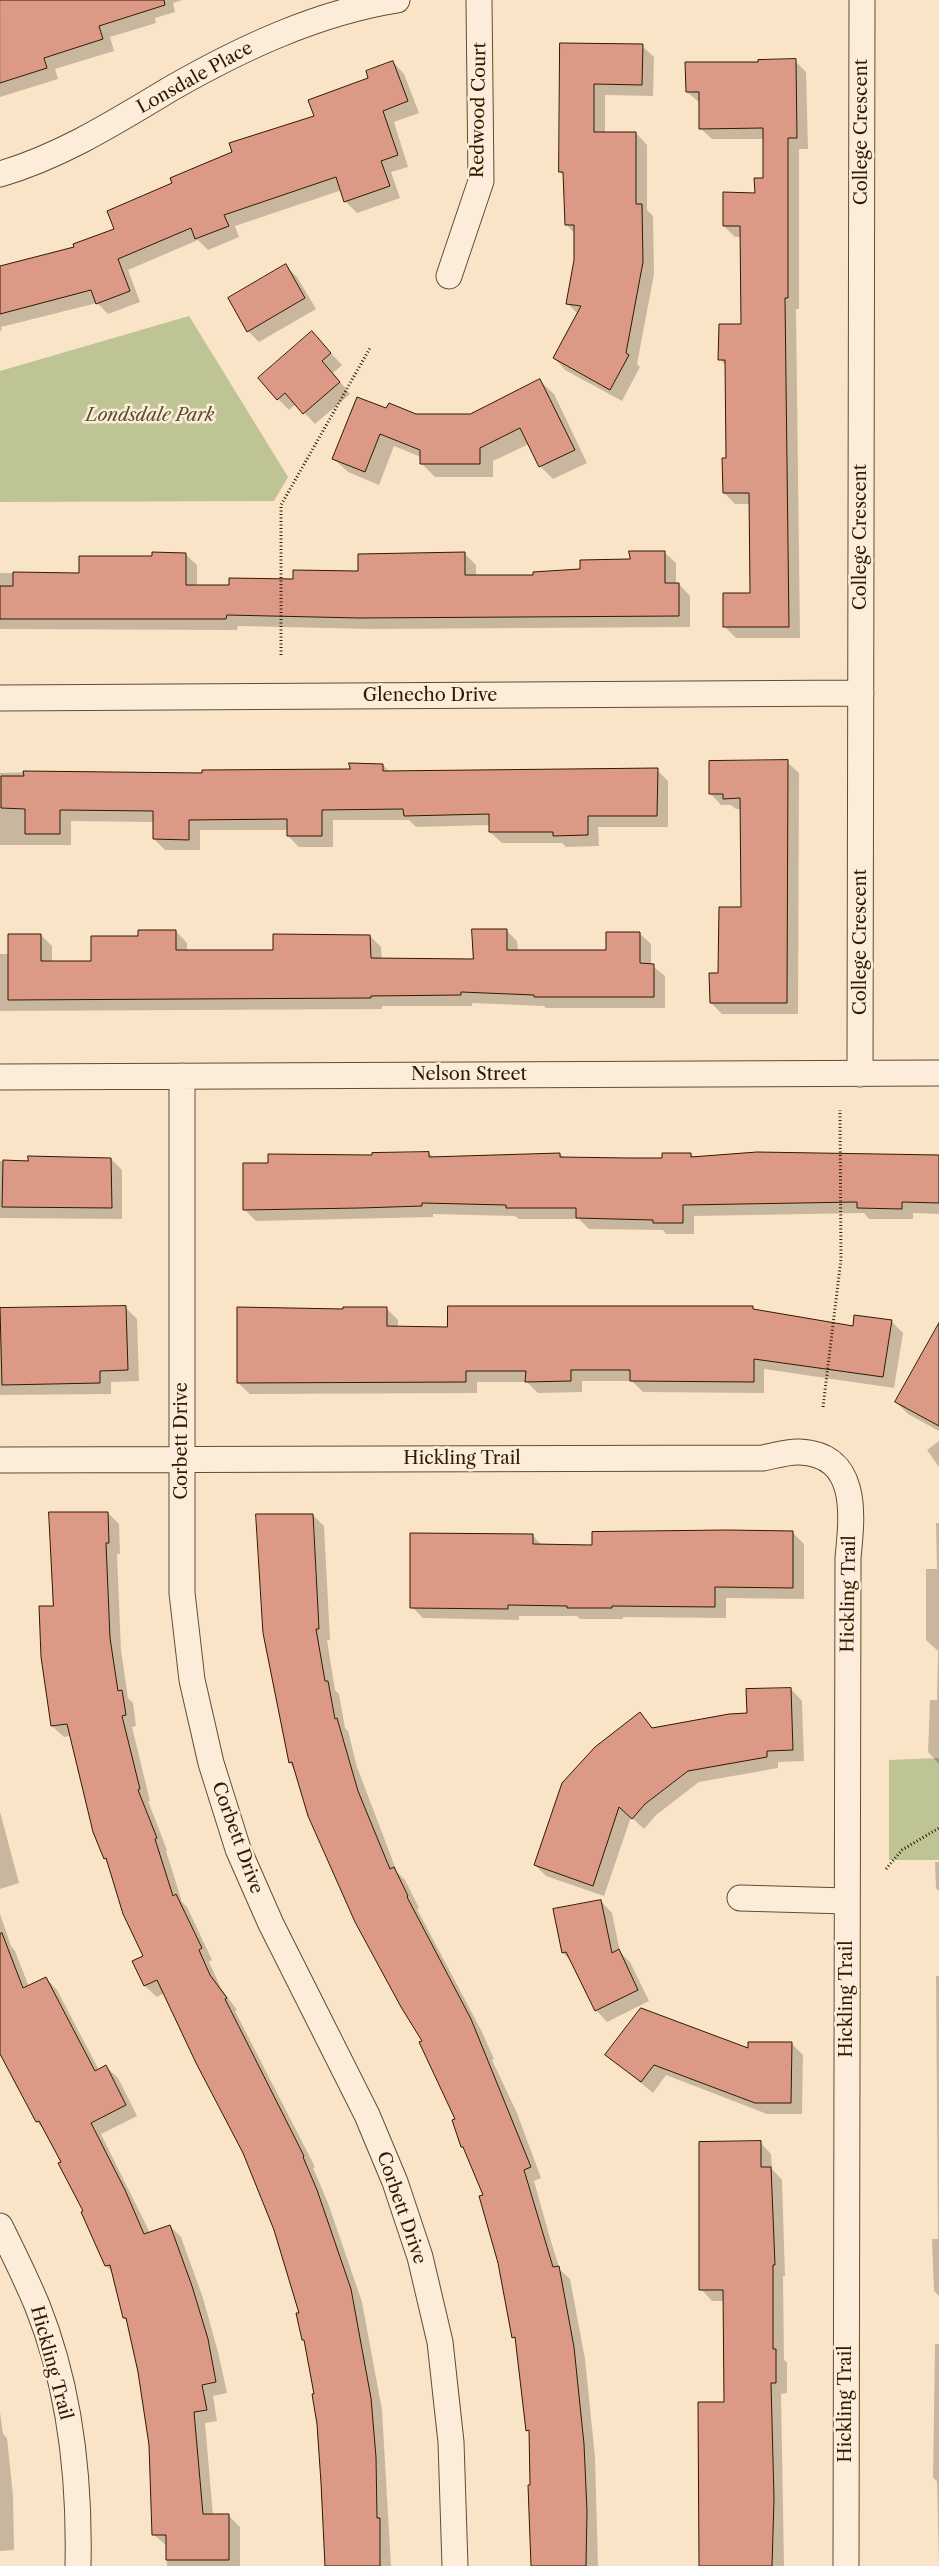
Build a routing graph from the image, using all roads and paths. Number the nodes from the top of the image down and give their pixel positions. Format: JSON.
{"nodes":[{"id":1,"x":397,"y":0,"type":"edge"},
{"id":2,"x":480,"y":0,"type":"edge"},
{"id":3,"x":862,"y":0,"type":"edge"},
{"id":4,"x":0,"y":174,"type":"edge"},
{"id":5,"x":449,"y":276,"type":"dead end"},
{"id":6,"x":370,"y":348,"type":"dead end"},
{"id":7,"x":281,"y":654,"type":"dead end"},
{"id":8,"x":861,"y":693,"type":"junction"},
{"id":9,"x":0,"y":698,"type":"edge"},
{"id":10,"x":939,"y":1073,"type":"edge"},
{"id":11,"x":860,"y":1074,"type":"junction"},
{"id":12,"x":182,"y":1076,"type":"junction"},
{"id":13,"x":0,"y":1077,"type":"edge"},
{"id":14,"x":840,"y":1110,"type":"dead end"},
{"id":15,"x":822,"y":1407,"type":"dead end"},
{"id":16,"x":0,"y":1460,"type":"edge"},
{"id":17,"x":182,"y":1460,"type":"junction"},
{"id":18,"x":939,"y":1828,"type":"edge"},
{"id":19,"x":886,"y":1869,"type":"dead end"},
{"id":20,"x":740,"y":1898,"type":"dead end"},
{"id":21,"x":847,"y":1901,"type":"junction"},
{"id":22,"x":0,"y":2226,"type":"edge"},
{"id":23,"x":78,"y":2566,"type":"edge"},
{"id":24,"x":455,"y":2566,"type":"edge"},
{"id":25,"x":846,"y":2566,"type":"edge"}],
"edges":[{"from":1,"to":4,"type":"street","name":"Lonsdale Place"},
{"from":2,"to":5,"type":"street","name":"Redwood Court"},
{"from":3,"to":8,"type":"street","name":"College Crescent"},
{"from":6,"to":7,"type":"path"},
{"from":8,"to":9,"type":"street","name":"Glenecho Drive"},
{"from":8,"to":11,"type":"street","name":"College Crescent"},
{"from":10,"to":11,"type":"street","name":"Nelson Street"},
{"from":11,"to":12,"type":"street","name":"Nelson Street"},
{"from":12,"to":13,"type":"street","name":"Nelson Street"},
{"from":12,"to":17,"type":"street","name":"Corbett Drive"},
{"from":14,"to":15,"type":"path"},
{"from":16,"to":17,"type":"street","name":"Hickling Trail"},
{"from":17,"to":21,"type":"street","name":"Hickling Trail"},
{"from":17,"to":24,"type":"street","name":"Corbett Drive"},
{"from":18,"to":19,"type":"path"},
{"from":20,"to":21,"type":"street"},
{"from":21,"to":25,"type":"street","name":"Hickling Trail"},
{"from":22,"to":23,"type":"street","name":"Hickling Trail"}]}
